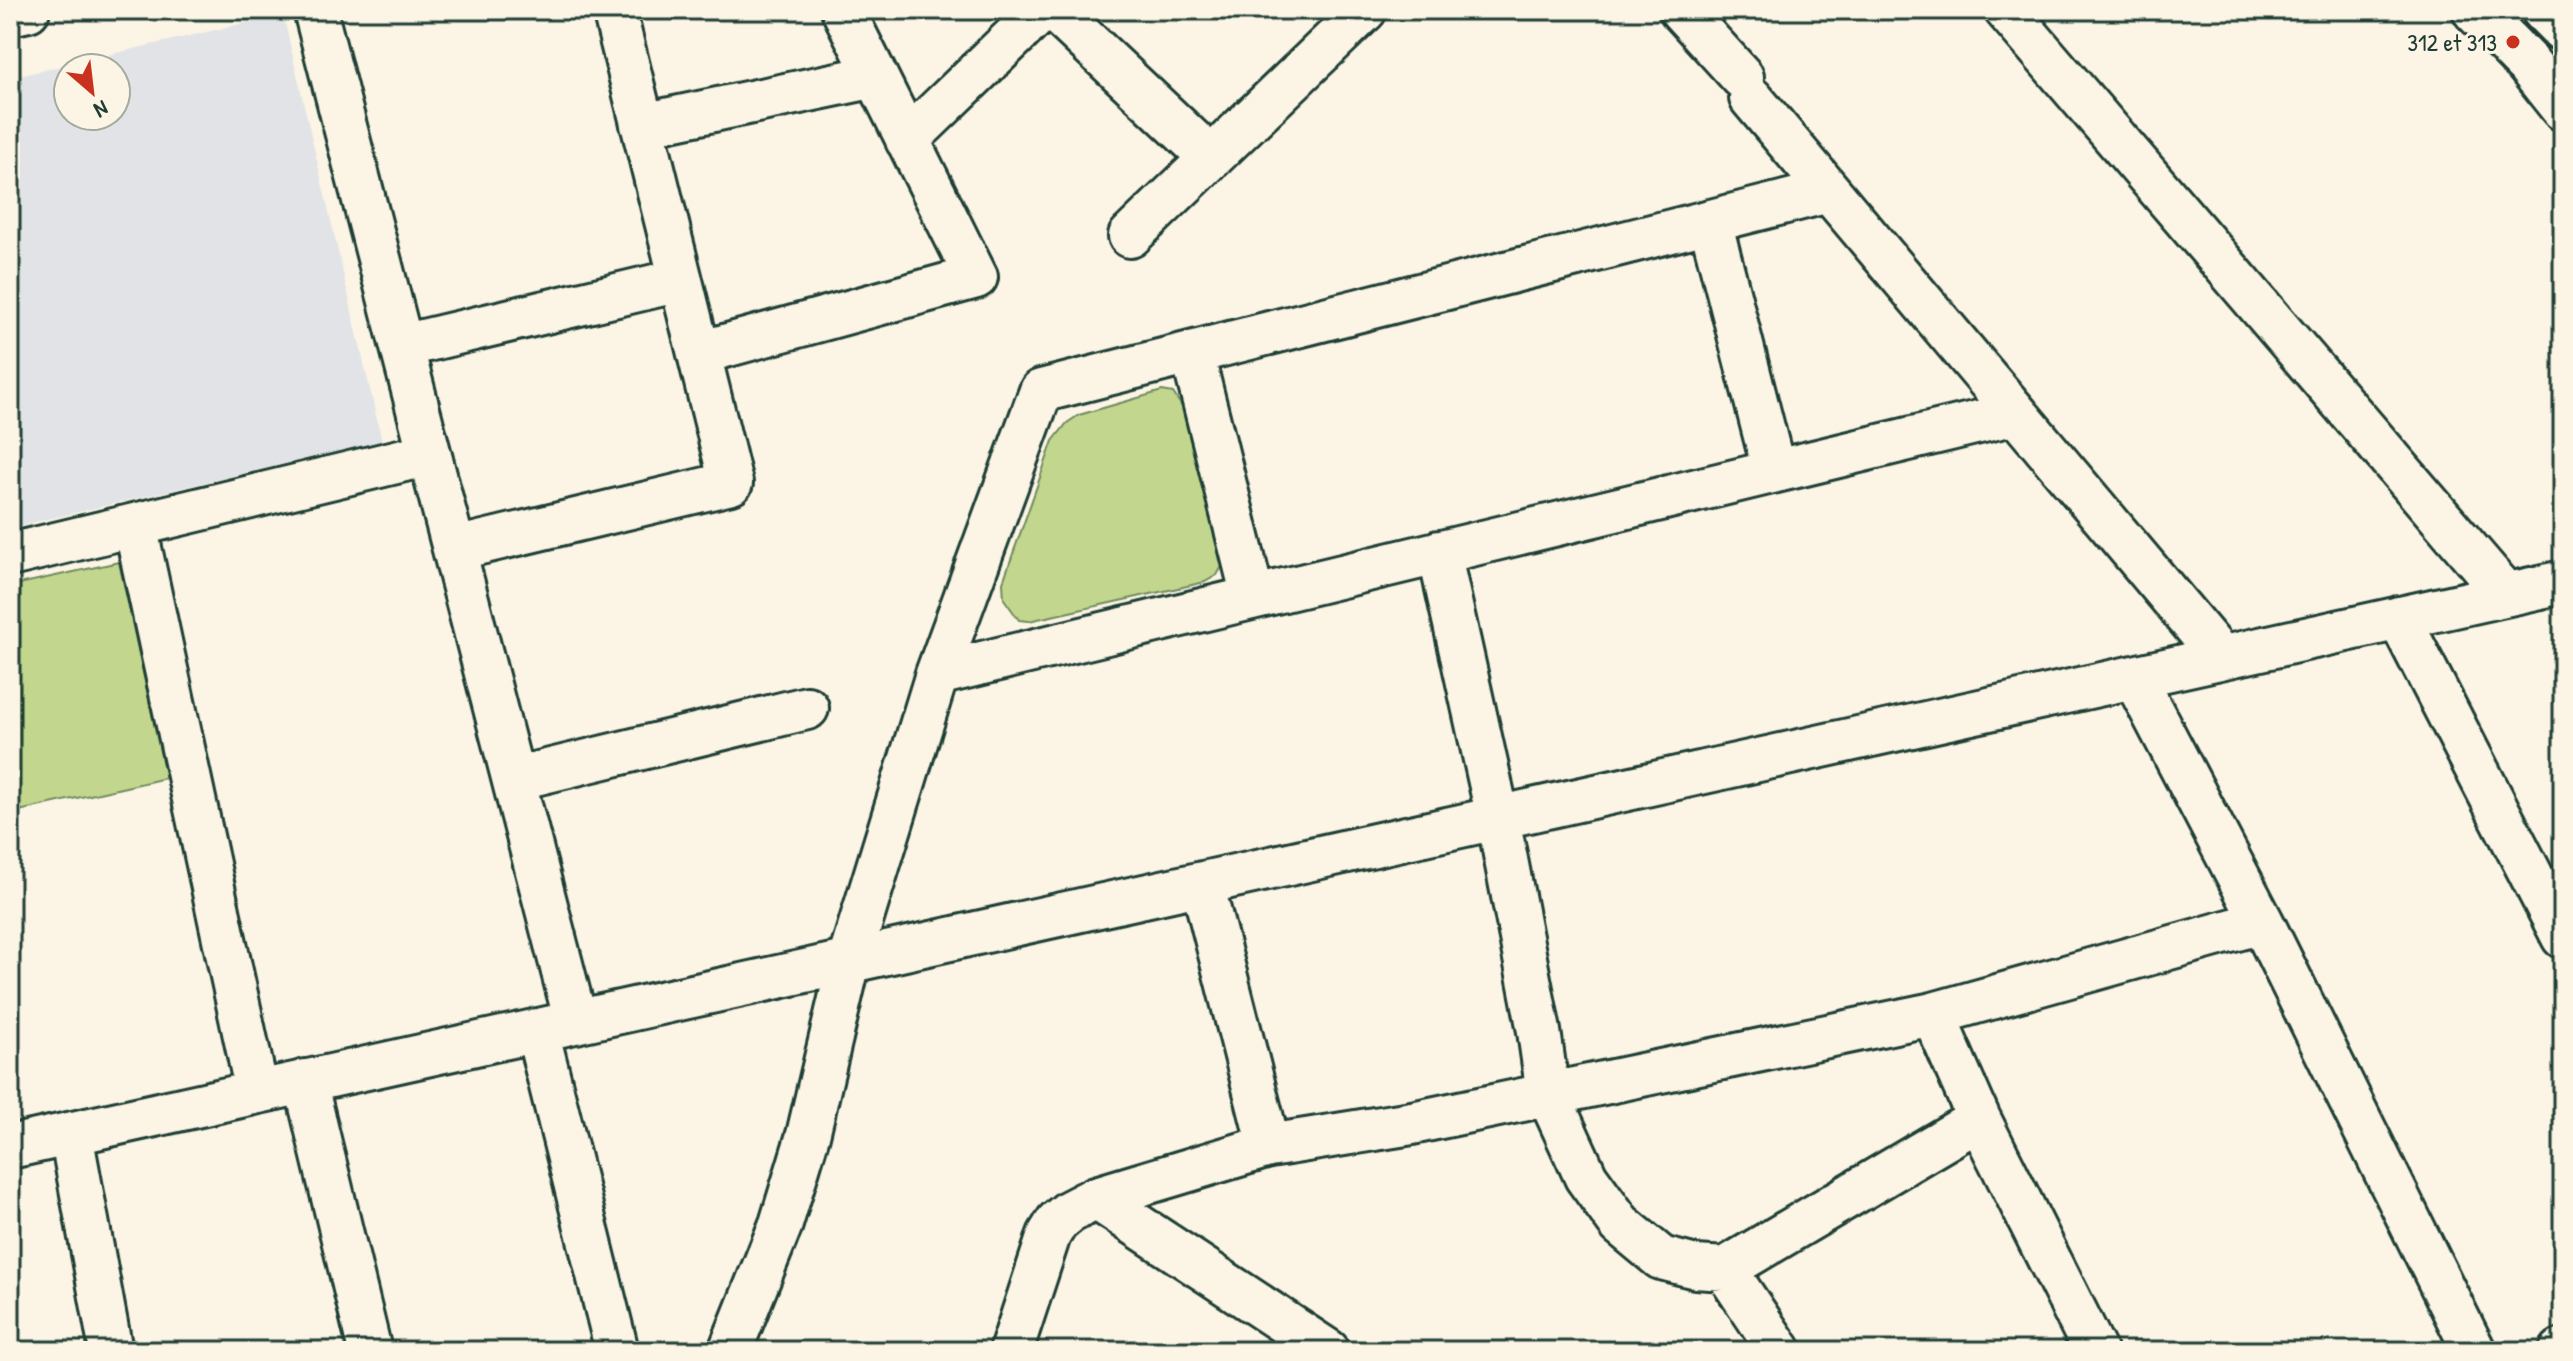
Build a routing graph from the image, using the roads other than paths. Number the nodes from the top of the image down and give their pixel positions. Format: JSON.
{"nodes":[{"id":1,"x":28,"y":10,"type":"edge"},
{"id":2,"x":315,"y":10,"type":"edge"},
{"id":3,"x":614,"y":10,"type":"edge"},
{"id":4,"x":843,"y":10,"type":"edge"},
{"id":5,"x":1042,"y":10,"type":"edge"},
{"id":6,"x":1054,"y":10,"type":"edge"},
{"id":7,"x":1365,"y":10,"type":"edge"},
{"id":8,"x":1681,"y":10,"type":"edge"},
{"id":9,"x":2006,"y":10,"type":"edge"},
{"id":10,"x":2475,"y":10,"type":"edge"},
{"id":11,"x":10,"y":14,"type":"edge"},
{"id":12,"x":876,"y":76,"type":"junction"},
{"id":13,"x":2563,"y":108,"type":"edge"},
{"id":14,"x":642,"y":125,"type":"junction"},
{"id":15,"x":907,"y":140,"type":"junction"},
{"id":16,"x":1211,"y":158,"type":"junction"},
{"id":17,"x":1829,"y":191,"type":"junction"},
{"id":18,"x":1710,"y":221,"type":"junction"},
{"id":19,"x":1130,"y":236,"type":"dead end"},
{"id":20,"x":680,"y":280,"type":"junction"},
{"id":21,"x":402,"y":346,"type":"junction"},
{"id":22,"x":699,"y":353,"type":"junction"},
{"id":23,"x":1192,"y":353,"type":"junction"},
{"id":24,"x":2016,"y":413,"type":"junction"},
{"id":25,"x":429,"y":454,"type":"junction"},
{"id":26,"x":1774,"y":471,"type":"junction"},
{"id":27,"x":135,"y":525,"type":"junction"},
{"id":28,"x":455,"y":549,"type":"junction"},
{"id":29,"x":1439,"y":552,"type":"junction"},
{"id":30,"x":10,"y":555,"type":"edge"},
{"id":31,"x":2563,"y":582,"type":"edge"},
{"id":32,"x":2506,"y":594,"type":"junction"},
{"id":33,"x":1253,"y":597,"type":"junction"},
{"id":34,"x":2399,"y":618,"type":"junction"},
{"id":35,"x":2221,"y":657,"type":"junction"},
{"id":36,"x":937,"y":674,"type":"junction"},
{"id":37,"x":2134,"y":677,"type":"junction"},
{"id":38,"x":807,"y":708,"type":"dead end"},
{"id":39,"x":514,"y":779,"type":"junction"},
{"id":40,"x":1498,"y":818,"type":"junction"},
{"id":41,"x":1202,"y":883,"type":"junction"},
{"id":42,"x":2262,"y":922,"type":"junction"},
{"id":43,"x":2563,"y":937,"type":"edge"},
{"id":44,"x":849,"y":961,"type":"junction"},
{"id":45,"x":1933,"y":1014,"type":"junction"},
{"id":46,"x":556,"y":1026,"type":"junction"},
{"id":47,"x":305,"y":1081,"type":"junction"},
{"id":48,"x":257,"y":1092,"type":"junction"},
{"id":49,"x":1548,"y":1094,"type":"junction"},
{"id":50,"x":1979,"y":1119,"type":"junction"},
{"id":51,"x":71,"y":1134,"type":"junction"},
{"id":52,"x":1269,"y":1146,"type":"junction"},
{"id":53,"x":10,"y":1147,"type":"edge"},
{"id":54,"x":1096,"y":1198,"type":"junction"},
{"id":55,"x":1725,"y":1269,"type":"junction"},
{"id":56,"x":111,"y":1351,"type":"edge"},
{"id":57,"x":370,"y":1351,"type":"edge"},
{"id":58,"x":617,"y":1351,"type":"edge"},
{"id":59,"x":730,"y":1351,"type":"edge"},
{"id":60,"x":1011,"y":1351,"type":"edge"},
{"id":61,"x":1328,"y":1351,"type":"edge"},
{"id":62,"x":1780,"y":1351,"type":"edge"},
{"id":63,"x":2095,"y":1351,"type":"edge"},
{"id":64,"x":2474,"y":1351,"type":"edge"}],
"edges":[{"from":1,"to":11,"type":"street"},
{"from":2,"to":21,"type":"street"},
{"from":3,"to":14,"type":"street"},
{"from":4,"to":12,"type":"street"},
{"from":5,"to":15,"type":"street"},
{"from":6,"to":16,"type":"street"},
{"from":7,"to":16,"type":"street"},
{"from":8,"to":17,"type":"street"},
{"from":9,"to":32,"type":"street"},
{"from":10,"to":13,"type":"main road"},
{"from":12,"to":14,"type":"street"},
{"from":12,"to":15,"type":"street"},
{"from":14,"to":20,"type":"street"},
{"from":15,"to":22,"type":"street"},
{"from":16,"to":19,"type":"street"},
{"from":17,"to":18,"type":"street"},
{"from":17,"to":24,"type":"street"},
{"from":18,"to":23,"type":"street"},
{"from":18,"to":26,"type":"street"},
{"from":20,"to":21,"type":"street"},
{"from":20,"to":22,"type":"street"},
{"from":21,"to":25,"type":"street"},
{"from":22,"to":28,"type":"street"},
{"from":23,"to":33,"type":"street"},
{"from":23,"to":36,"type":"street"},
{"from":24,"to":26,"type":"street"},
{"from":24,"to":35,"type":"street"},
{"from":25,"to":27,"type":"street"},
{"from":25,"to":28,"type":"street"},
{"from":26,"to":29,"type":"street"},
{"from":27,"to":30,"type":"street"},
{"from":27,"to":48,"type":"street"},
{"from":28,"to":39,"type":"street"},
{"from":29,"to":33,"type":"street"},
{"from":29,"to":40,"type":"street"},
{"from":31,"to":32,"type":"street"},
{"from":32,"to":34,"type":"street"},
{"from":33,"to":36,"type":"street"},
{"from":34,"to":35,"type":"street"},
{"from":34,"to":43,"type":"street"},
{"from":35,"to":37,"type":"street"},
{"from":36,"to":44,"type":"street"},
{"from":37,"to":40,"type":"street"},
{"from":37,"to":42,"type":"street"},
{"from":38,"to":39,"type":"street"},
{"from":39,"to":46,"type":"street"},
{"from":40,"to":41,"type":"street"},
{"from":40,"to":49,"type":"street"},
{"from":41,"to":44,"type":"street"},
{"from":41,"to":52,"type":"street"},
{"from":42,"to":45,"type":"street"},
{"from":42,"to":64,"type":"street"},
{"from":44,"to":46,"type":"street"},
{"from":44,"to":59,"type":"street"},
{"from":45,"to":49,"type":"street"},
{"from":45,"to":50,"type":"street"},
{"from":46,"to":47,"type":"street"},
{"from":46,"to":58,"type":"street"},
{"from":47,"to":48,"type":"street"},
{"from":47,"to":57,"type":"street"},
{"from":48,"to":51,"type":"street"},
{"from":49,"to":52,"type":"street"},
{"from":49,"to":55,"type":"street"},
{"from":50,"to":55,"type":"street"},
{"from":50,"to":63,"type":"street"},
{"from":51,"to":53,"type":"street"},
{"from":51,"to":56,"type":"street"},
{"from":52,"to":54,"type":"street"},
{"from":54,"to":60,"type":"street"},
{"from":54,"to":61,"type":"street"},
{"from":55,"to":62,"type":"street"}]}
